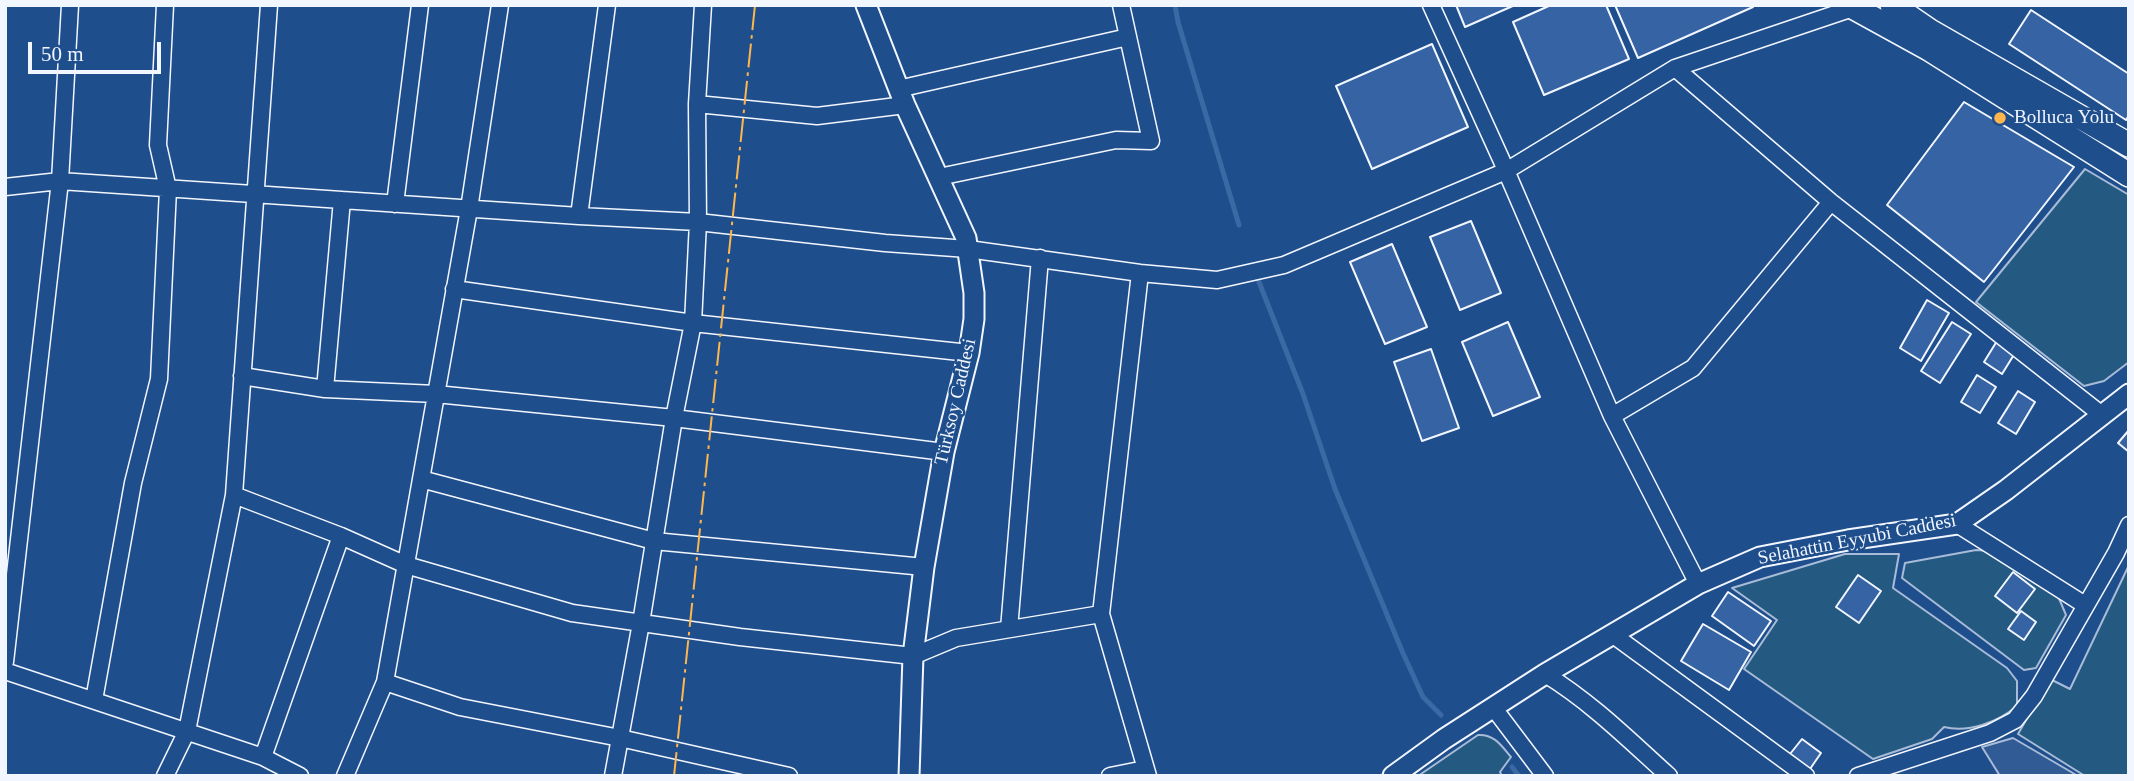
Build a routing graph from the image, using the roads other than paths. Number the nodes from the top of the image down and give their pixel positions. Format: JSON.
{"nodes":[{"id":1,"x":70,"y":5,"type":"edge"},
{"id":2,"x":165,"y":5,"type":"edge"},
{"id":3,"x":269,"y":5,"type":"edge"},
{"id":4,"x":420,"y":5,"type":"edge"},
{"id":5,"x":500,"y":5,"type":"edge"},
{"id":6,"x":607,"y":5,"type":"edge"},
{"id":7,"x":703,"y":5,"type":"edge"},
{"id":8,"x":866,"y":5,"type":"edge"},
{"id":9,"x":1121,"y":5,"type":"edge"},
{"id":10,"x":1431,"y":5,"type":"edge"},
{"id":11,"x":1892,"y":5,"type":"edge"},
{"id":12,"x":1925,"y":5,"type":"edge"},
{"id":13,"x":1851,"y":6,"type":"edge"},
{"id":14,"x":1930,"y":31,"type":"junction"},
{"id":15,"x":1128,"y":37,"type":"junction"},
{"id":16,"x":1675,"y":68,"type":"junction"},
{"id":17,"x":901,"y":97,"type":"junction"},
{"id":18,"x":697,"y":104,"type":"junction"},
{"id":19,"x":2129,"y":145,"type":"edge"},
{"id":20,"x":1506,"y":170,"type":"junction"},
{"id":21,"x":2129,"y":175,"type":"edge"},
{"id":22,"x":939,"y":177,"type":"junction"},
{"id":23,"x":60,"y":181,"type":"junction"},
{"id":24,"x":5,"y":187,"type":"edge"},
{"id":25,"x":168,"y":189,"type":"junction"},
{"id":26,"x":255,"y":195,"type":"junction"},
{"id":27,"x":342,"y":200,"type":"junction"},
{"id":28,"x":1831,"y":202,"type":"junction"},
{"id":29,"x":395,"y":204,"type":"junction"},
{"id":30,"x":469,"y":209,"type":"junction"},
{"id":31,"x":579,"y":216,"type":"junction"},
{"id":32,"x":698,"y":222,"type":"junction"},
{"id":33,"x":968,"y":249,"type":"junction"},
{"id":34,"x":1040,"y":258,"type":"junction"},
{"id":35,"x":1140,"y":273,"type":"junction"},
{"id":36,"x":454,"y":289,"type":"junction"},
{"id":37,"x":693,"y":323,"type":"junction"},
{"id":38,"x":969,"y":353,"type":"junction"},
{"id":39,"x":242,"y":376,"type":"junction"},
{"id":40,"x":325,"y":389,"type":"junction"},
{"id":41,"x":436,"y":394,"type":"junction"},
{"id":42,"x":2129,"y":394,"type":"edge"},
{"id":43,"x":2102,"y":415,"type":"junction"},
{"id":44,"x":1612,"y":416,"type":"junction"},
{"id":45,"x":674,"y":418,"type":"junction"},
{"id":46,"x":944,"y":452,"type":"junction"},
{"id":47,"x":421,"y":479,"type":"junction"},
{"id":48,"x":234,"y":495,"type":"junction"},
{"id":49,"x":1957,"y":524,"type":"junction"},
{"id":50,"x":2129,"y":525,"type":"edge"},
{"id":51,"x":341,"y":536,"type":"junction"},
{"id":52,"x":654,"y":541,"type":"junction"},
{"id":53,"x":406,"y":565,"type":"junction"},
{"id":54,"x":924,"y":567,"type":"junction"},
{"id":55,"x":1698,"y":584,"type":"junction"},
{"id":56,"x":2085,"y":605,"type":"junction"},
{"id":57,"x":1101,"y":614,"type":"junction"},
{"id":58,"x":641,"y":623,"type":"junction"},
{"id":59,"x":1009,"y":629,"type":"junction"},
{"id":60,"x":1612,"y":634,"type":"junction"},
{"id":61,"x":913,"y":656,"type":"junction"},
{"id":62,"x":5,"y":662,"type":"edge"},
{"id":63,"x":5,"y":671,"type":"edge"},
{"id":64,"x":1545,"y":674,"type":"junction"},
{"id":65,"x":385,"y":682,"type":"junction"},
{"id":66,"x":94,"y":700,"type":"junction"},
{"id":67,"x":1493,"y":707,"type":"junction"},
{"id":68,"x":187,"y":731,"type":"junction"},
{"id":69,"x":620,"y":738,"type":"junction"},
{"id":70,"x":263,"y":757,"type":"junction"},
{"id":71,"x":279,"y":771,"type":"edge"},
{"id":72,"x":745,"y":771,"type":"edge"},
{"id":73,"x":1146,"y":772,"type":"edge"},
{"id":74,"x":165,"y":776,"type":"edge"},
{"id":75,"x":300,"y":776,"type":"edge"},
{"id":76,"x":345,"y":776,"type":"edge"},
{"id":77,"x":613,"y":776,"type":"edge"},
{"id":78,"x":789,"y":776,"type":"edge"},
{"id":79,"x":909,"y":776,"type":"edge"},
{"id":80,"x":1110,"y":776,"type":"edge"},
{"id":81,"x":1393,"y":776,"type":"edge"},
{"id":82,"x":1545,"y":776,"type":"edge"},
{"id":83,"x":1669,"y":776,"type":"edge"},
{"id":84,"x":1806,"y":776,"type":"edge"},
{"id":85,"x":1858,"y":776,"type":"edge"}],
"edges":[{"from":1,"to":23,"type":"street"},
{"from":2,"to":25,"type":"street"},
{"from":3,"to":26,"type":"street"},
{"from":4,"to":29,"type":"street"},
{"from":5,"to":30,"type":"street"},
{"from":6,"to":31,"type":"street"},
{"from":7,"to":18,"type":"street"},
{"from":8,"to":17,"type":"street","name":"Türksoy Caddesi"},
{"from":9,"to":15,"type":"street"},
{"from":10,"to":20,"type":"street"},
{"from":11,"to":14,"type":"main road"},
{"from":12,"to":14,"type":"main road"},
{"from":13,"to":16,"type":"street"},
{"from":13,"to":21,"type":"main road"},
{"from":14,"to":19,"type":"main road"},
{"from":15,"to":17,"type":"street"},
{"from":15,"to":22,"type":"street"},
{"from":16,"to":20,"type":"street"},
{"from":16,"to":28,"type":"street"},
{"from":17,"to":18,"type":"street"},
{"from":17,"to":22,"type":"street","name":"Türksoy Caddesi"},
{"from":18,"to":32,"type":"street"},
{"from":20,"to":35,"type":"street"},
{"from":20,"to":44,"type":"street"},
{"from":22,"to":33,"type":"street","name":"Türksoy Caddesi"},
{"from":23,"to":24,"type":"street"},
{"from":23,"to":25,"type":"street"},
{"from":23,"to":62,"type":"street"},
{"from":25,"to":26,"type":"street"},
{"from":25,"to":66,"type":"street"},
{"from":26,"to":27,"type":"street"},
{"from":26,"to":39,"type":"street"},
{"from":27,"to":29,"type":"street"},
{"from":27,"to":40,"type":"street"},
{"from":28,"to":43,"type":"street"},
{"from":28,"to":44,"type":"street"},
{"from":29,"to":30,"type":"street"},
{"from":30,"to":31,"type":"street"},
{"from":30,"to":36,"type":"street"},
{"from":31,"to":32,"type":"street"},
{"from":32,"to":33,"type":"street"},
{"from":32,"to":37,"type":"street"},
{"from":33,"to":34,"type":"street"},
{"from":33,"to":38,"type":"street","name":"Türksoy Caddesi"},
{"from":34,"to":35,"type":"street"},
{"from":34,"to":59,"type":"street"},
{"from":35,"to":57,"type":"street"},
{"from":36,"to":37,"type":"street"},
{"from":36,"to":41,"type":"street"},
{"from":37,"to":38,"type":"street"},
{"from":37,"to":45,"type":"street"},
{"from":38,"to":46,"type":"street","name":"Türksoy Caddesi"},
{"from":39,"to":40,"type":"street"},
{"from":39,"to":48,"type":"street"},
{"from":40,"to":41,"type":"street"},
{"from":41,"to":45,"type":"street"},
{"from":41,"to":47,"type":"street"},
{"from":42,"to":43,"type":"street","name":"Selahattin Eyyubi Caddesi"},
{"from":43,"to":49,"type":"street","name":"Selahattin Eyyubi Caddesi"},
{"from":44,"to":55,"type":"street"},
{"from":45,"to":46,"type":"street"},
{"from":45,"to":52,"type":"street"},
{"from":46,"to":54,"type":"street","name":"Türksoy Caddesi"},
{"from":47,"to":52,"type":"street"},
{"from":47,"to":53,"type":"street"},
{"from":48,"to":51,"type":"street"},
{"from":48,"to":68,"type":"street"},
{"from":49,"to":55,"type":"street","name":"Selahattin Eyyubi Caddesi"},
{"from":49,"to":56,"type":"street"},
{"from":50,"to":56,"type":"street"},
{"from":51,"to":53,"type":"street"},
{"from":51,"to":70,"type":"street"},
{"from":52,"to":54,"type":"street"},
{"from":52,"to":58,"type":"street"},
{"from":53,"to":58,"type":"street"},
{"from":53,"to":65,"type":"street"},
{"from":54,"to":61,"type":"street","name":"Türksoy Caddesi"},
{"from":55,"to":60,"type":"street","name":"Selahattin Eyyubi Caddesi"},
{"from":56,"to":85,"type":"street"},
{"from":57,"to":59,"type":"street"},
{"from":57,"to":73,"type":"street"},
{"from":58,"to":61,"type":"street"},
{"from":58,"to":69,"type":"street"},
{"from":59,"to":61,"type":"street"},
{"from":60,"to":64,"type":"street","name":"Selahattin Eyyubi Caddesi"},
{"from":60,"to":84,"type":"street"},
{"from":61,"to":79,"type":"street","name":"Türksoy Caddesi"},
{"from":63,"to":66,"type":"street"},
{"from":64,"to":67,"type":"street","name":"Selahattin Eyyubi Caddesi"},
{"from":64,"to":83,"type":"street"},
{"from":65,"to":69,"type":"street"},
{"from":65,"to":76,"type":"street"},
{"from":66,"to":68,"type":"street"},
{"from":67,"to":81,"type":"street","name":"Selahattin Eyyubi Caddesi"},
{"from":67,"to":82,"type":"street"},
{"from":68,"to":70,"type":"street"},
{"from":68,"to":74,"type":"street"},
{"from":69,"to":72,"type":"street"},
{"from":69,"to":77,"type":"street"},
{"from":70,"to":71,"type":"street"},
{"from":71,"to":75,"type":"street"},
{"from":72,"to":78,"type":"street"},
{"from":73,"to":80,"type":"street"}]}
